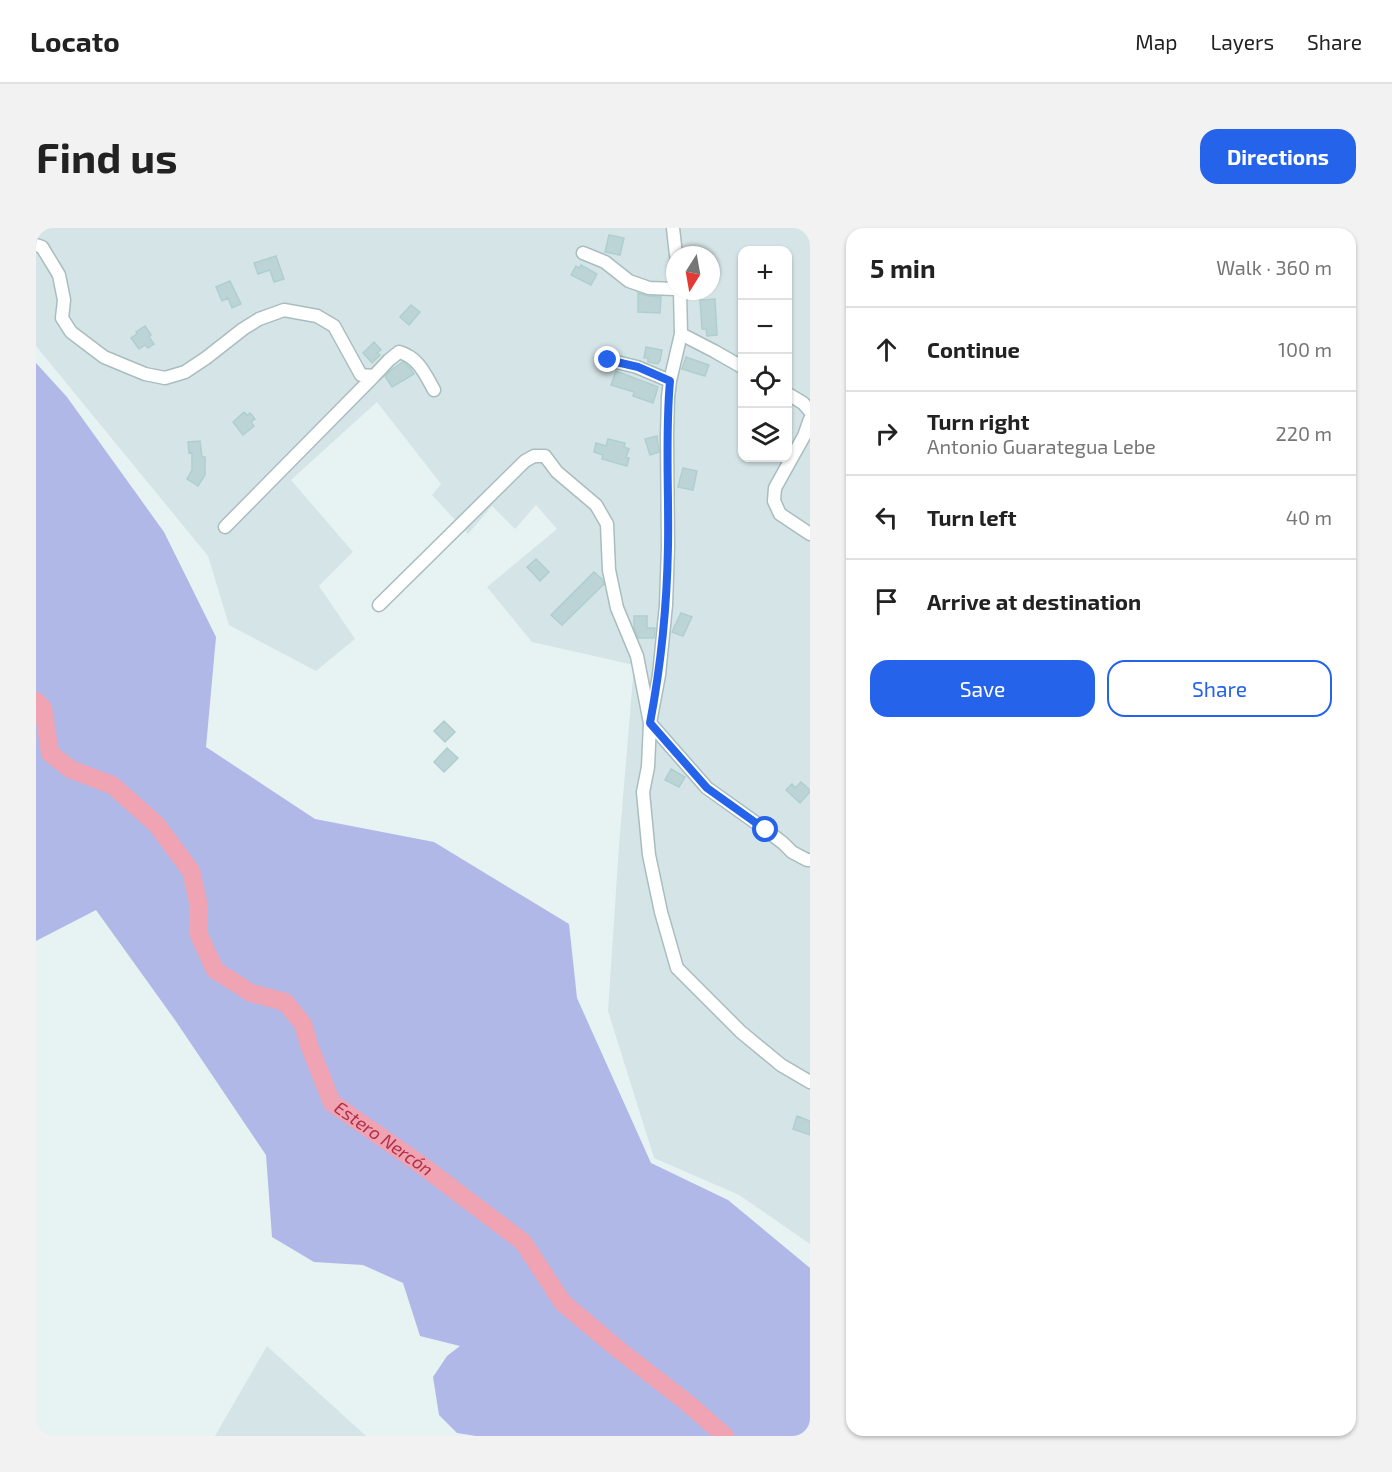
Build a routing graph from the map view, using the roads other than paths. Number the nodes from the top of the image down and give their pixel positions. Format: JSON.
{"nodes":[{"id":1,"x":673,"y":228,"type":"edge"},
{"id":2,"x":36,"y":244,"type":"edge"},
{"id":3,"x":675,"y":246,"type":"edge"},
{"id":4,"x":584,"y":253,"type":"dead end"},
{"id":5,"x":666,"y":289,"type":"edge"},
{"id":6,"x":680,"y":300,"type":"edge"},
{"id":7,"x":681,"y":334,"type":"junction"},
{"id":8,"x":608,"y":360,"type":"dead end"},
{"id":9,"x":738,"y":366,"type":"edge"},
{"id":10,"x":374,"y":376,"type":"junction"},
{"id":11,"x":670,"y":381,"type":"junction"},
{"id":12,"x":434,"y":390,"type":"dead end"},
{"id":13,"x":792,"y":396,"type":"edge"},
{"id":14,"x":810,"y":411,"type":"edge"},
{"id":15,"x":810,"y":419,"type":"edge"},
{"id":16,"x":225,"y":527,"type":"dead end"},
{"id":17,"x":810,"y":534,"type":"edge"},
{"id":18,"x":379,"y":605,"type":"dead end"},
{"id":19,"x":650,"y":723,"type":"junction"},
{"id":20,"x":810,"y":860,"type":"edge"},
{"id":21,"x":810,"y":1082,"type":"edge"}],
"edges":[{"from":1,"to":3,"type":"street"},
{"from":2,"to":10,"type":"street"},
{"from":4,"to":5,"type":"street"},
{"from":6,"to":7,"type":"street"},
{"from":7,"to":9,"type":"street"},
{"from":7,"to":11,"type":"street"},
{"from":8,"to":11,"type":"street"},
{"from":10,"to":12,"type":"street"},
{"from":10,"to":16,"type":"street"},
{"from":11,"to":19,"type":"street"},
{"from":13,"to":14,"type":"street"},
{"from":15,"to":17,"type":"street"},
{"from":18,"to":19,"type":"street"},
{"from":19,"to":20,"type":"street"},
{"from":19,"to":21,"type":"street"}]}
